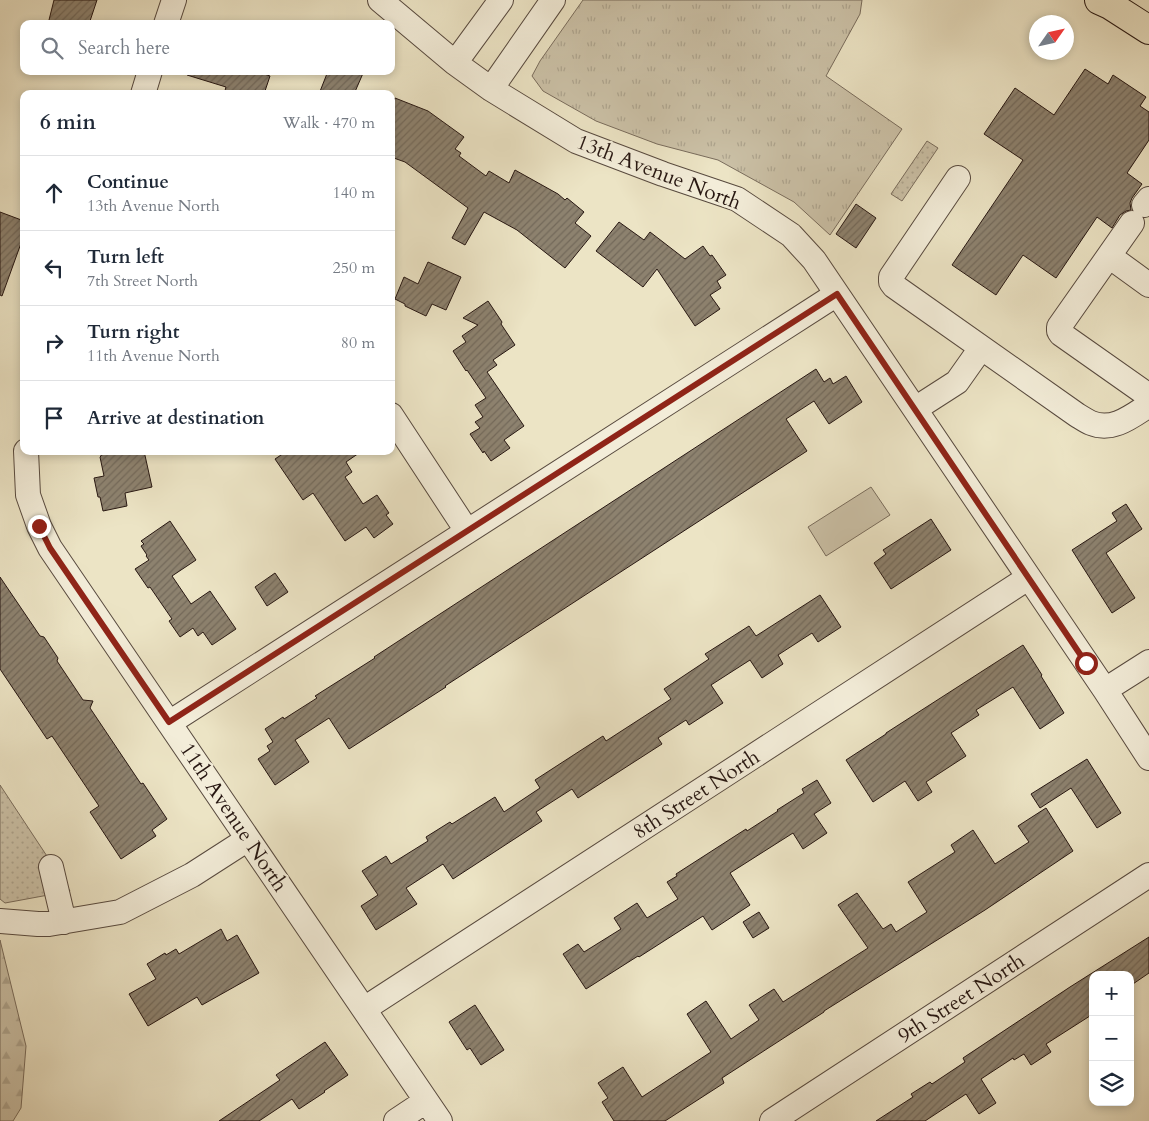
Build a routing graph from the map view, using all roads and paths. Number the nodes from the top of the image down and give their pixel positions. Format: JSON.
{"nodes":[{"id":1,"x":174,"y":0,"type":"edge"},
{"id":2,"x":380,"y":0,"type":"edge"},
{"id":3,"x":501,"y":0,"type":"edge"},
{"id":4,"x":553,"y":0,"type":"edge"},
{"id":5,"x":1099,"y":0,"type":"edge"},
{"id":6,"x":167,"y":20,"type":"edge"},
{"id":7,"x":1149,"y":30,"type":"edge"},
{"id":8,"x":455,"y":63,"type":"junction"},
{"id":9,"x":149,"y":75,"type":"edge"},
{"id":10,"x":144,"y":90,"type":"edge"},
{"id":11,"x":491,"y":90,"type":"junction"},
{"id":12,"x":958,"y":178,"type":"dead end"},
{"id":13,"x":1142,"y":209,"type":"edge"},
{"id":14,"x":1109,"y":256,"type":"junction"},
{"id":15,"x":1149,"y":285,"type":"edge"},
{"id":16,"x":837,"y":294,"type":"junction"},
{"id":17,"x":981,"y":348,"type":"junction"},
{"id":18,"x":1149,"y":396,"type":"edge"},
{"id":19,"x":1149,"y":405,"type":"edge"},
{"id":20,"x":915,"y":409,"type":"junction"},
{"id":21,"x":395,"y":421,"type":"edge"},
{"id":22,"x":26,"y":455,"type":"edge"},
{"id":23,"x":467,"y":532,"type":"junction"},
{"id":24,"x":1028,"y":578,"type":"junction"},
{"id":25,"x":1149,"y":662,"type":"edge"},
{"id":26,"x":1105,"y":690,"type":"junction"},
{"id":27,"x":169,"y":722,"type":"junction"},
{"id":28,"x":1149,"y":758,"type":"edge"},
{"id":29,"x":248,"y":839,"type":"junction"},
{"id":30,"x":51,"y":866,"type":"dead end"},
{"id":31,"x":1149,"y":875,"type":"edge"},
{"id":32,"x":0,"y":921,"type":"edge"},
{"id":33,"x":64,"y":922,"type":"junction"},
{"id":34,"x":364,"y":1009,"type":"junction"},
{"id":35,"x":426,"y":1101,"type":"junction"},
{"id":36,"x":396,"y":1121,"type":"edge"},
{"id":37,"x":440,"y":1121,"type":"edge"},
{"id":38,"x":772,"y":1121,"type":"edge"}],
"edges":[{"from":1,"to":6,"type":"street"},
{"from":2,"to":8,"type":"street","name":"13th Avenue North"},
{"from":3,"to":8,"type":"street"},
{"from":4,"to":11,"type":"street"},
{"from":5,"to":7,"type":"main road"},
{"from":8,"to":11,"type":"street","name":"13th Avenue North"},
{"from":9,"to":10,"type":"street"},
{"from":11,"to":16,"type":"street","name":"13th Avenue North"},
{"from":12,"to":17,"type":"street"},
{"from":13,"to":14,"type":"street"},
{"from":14,"to":15,"type":"street"},
{"from":14,"to":18,"type":"street"},
{"from":16,"to":20,"type":"street","name":"13th Avenue North"},
{"from":16,"to":23,"type":"street"},
{"from":17,"to":19,"type":"street"},
{"from":17,"to":20,"type":"street"},
{"from":20,"to":24,"type":"street","name":"13th Avenue North"},
{"from":21,"to":23,"type":"street"},
{"from":22,"to":27,"type":"street","name":"11th Avenue North"},
{"from":23,"to":27,"type":"street"},
{"from":24,"to":26,"type":"street","name":"13th Avenue North"},
{"from":24,"to":34,"type":"street","name":"8th Street North"},
{"from":25,"to":26,"type":"street"},
{"from":26,"to":28,"type":"street","name":"13th Avenue North"},
{"from":27,"to":29,"type":"street","name":"11th Avenue North"},
{"from":29,"to":33,"type":"street"},
{"from":29,"to":34,"type":"street","name":"11th Avenue North"},
{"from":30,"to":33,"type":"street"},
{"from":31,"to":38,"type":"street","name":"9th Street North"},
{"from":32,"to":33,"type":"street"},
{"from":34,"to":35,"type":"street","name":"11th Avenue North"},
{"from":35,"to":36,"type":"street"},
{"from":35,"to":37,"type":"street","name":"11th Avenue North"}]}
